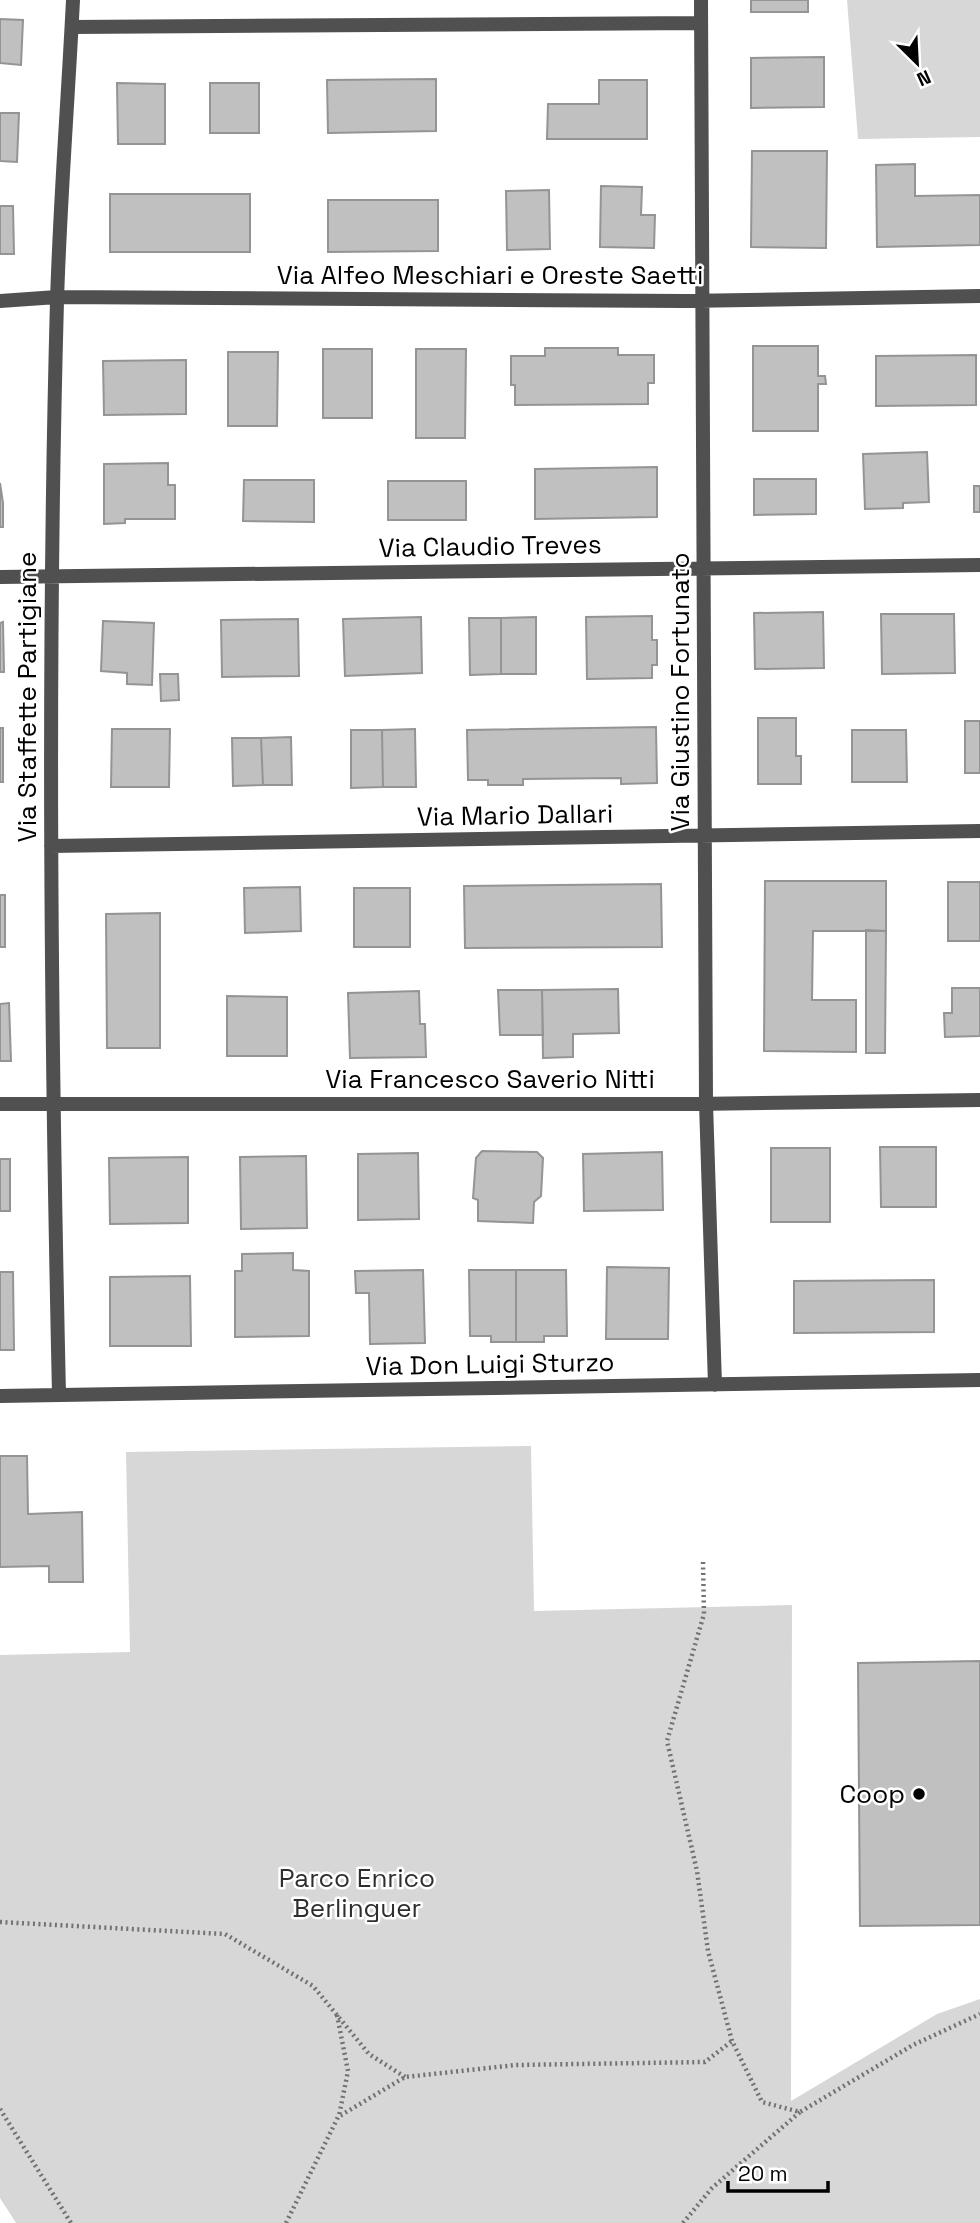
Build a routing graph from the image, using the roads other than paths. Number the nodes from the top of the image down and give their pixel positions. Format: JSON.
{"nodes":[{"id":1,"x":73,"y":0,"type":"edge"},
{"id":2,"x":701,"y":0,"type":"edge"},
{"id":3,"x":700,"y":23,"type":"junction"},
{"id":4,"x":72,"y":27,"type":"junction"},
{"id":5,"x":980,"y":296,"type":"edge"},
{"id":6,"x":57,"y":297,"type":"junction"},
{"id":7,"x":0,"y":300,"type":"edge"},
{"id":8,"x":704,"y":300,"type":"junction"},
{"id":9,"x":980,"y":565,"type":"edge"},
{"id":10,"x":705,"y":568,"type":"junction"},
{"id":11,"x":51,"y":576,"type":"junction"},
{"id":12,"x":0,"y":577,"type":"edge"},
{"id":13,"x":980,"y":831,"type":"edge"},
{"id":14,"x":704,"y":836,"type":"junction"},
{"id":15,"x":51,"y":846,"type":"junction"},
{"id":16,"x":980,"y":1100,"type":"edge"},
{"id":17,"x":53,"y":1101,"type":"junction"},
{"id":18,"x":706,"y":1103,"type":"junction"},
{"id":19,"x":0,"y":1104,"type":"edge"},
{"id":20,"x":980,"y":1380,"type":"edge"},
{"id":21,"x":715,"y":1385,"type":"junction"},
{"id":22,"x":59,"y":1395,"type":"junction"},
{"id":23,"x":0,"y":1396,"type":"edge"}],
"edges":[{"from":1,"to":4,"type":"street","name":"Via Staffette Partigiane"},
{"from":2,"to":3,"type":"street","name":"Via Giustino Fortunato"},
{"from":3,"to":4,"type":"street"},
{"from":3,"to":8,"type":"street","name":"Via Giustino Fortunato"},
{"from":4,"to":6,"type":"street","name":"Via Staffette Partigiane"},
{"from":5,"to":8,"type":"street","name":"Via Alfeo Meschiari e Oreste Saetti"},
{"from":6,"to":7,"type":"street","name":"Via Alfeo Meschiari e Oreste Saetti"},
{"from":6,"to":8,"type":"street","name":"Via Alfeo Meschiari e Oreste Saetti"},
{"from":6,"to":11,"type":"street","name":"Via Staffette Partigiane"},
{"from":8,"to":10,"type":"street","name":"Via Giustino Fortunato"},
{"from":9,"to":10,"type":"street","name":"Via Claudio Treves"},
{"from":10,"to":11,"type":"street","name":"Via Claudio Treves"},
{"from":10,"to":14,"type":"street","name":"Via Giustino Fortunato"},
{"from":11,"to":12,"type":"street","name":"Via Claudio Treves"},
{"from":11,"to":15,"type":"street","name":"Via Staffette Partigiane"},
{"from":13,"to":14,"type":"street","name":"Via Mario Dallari"},
{"from":14,"to":15,"type":"street","name":"Via Mario Dallari"},
{"from":14,"to":18,"type":"street","name":"Via Giustino Fortunato"},
{"from":15,"to":17,"type":"street","name":"Via Staffette Partigiane"},
{"from":16,"to":18,"type":"street","name":"Via Francesco Saverio Nitti"},
{"from":17,"to":18,"type":"street","name":"Via Francesco Saverio Nitti"},
{"from":17,"to":19,"type":"street","name":"Via Francesco Saverio Nitti"},
{"from":17,"to":22,"type":"street","name":"Via Staffette Partigiane"},
{"from":18,"to":21,"type":"street","name":"Via Giustino Fortunato"},
{"from":20,"to":21,"type":"street","name":"Via Don Luigi Sturzo"},
{"from":21,"to":22,"type":"street","name":"Via Don Luigi Sturzo"},
{"from":22,"to":23,"type":"street","name":"Via Don Luigi Sturzo"}]}
